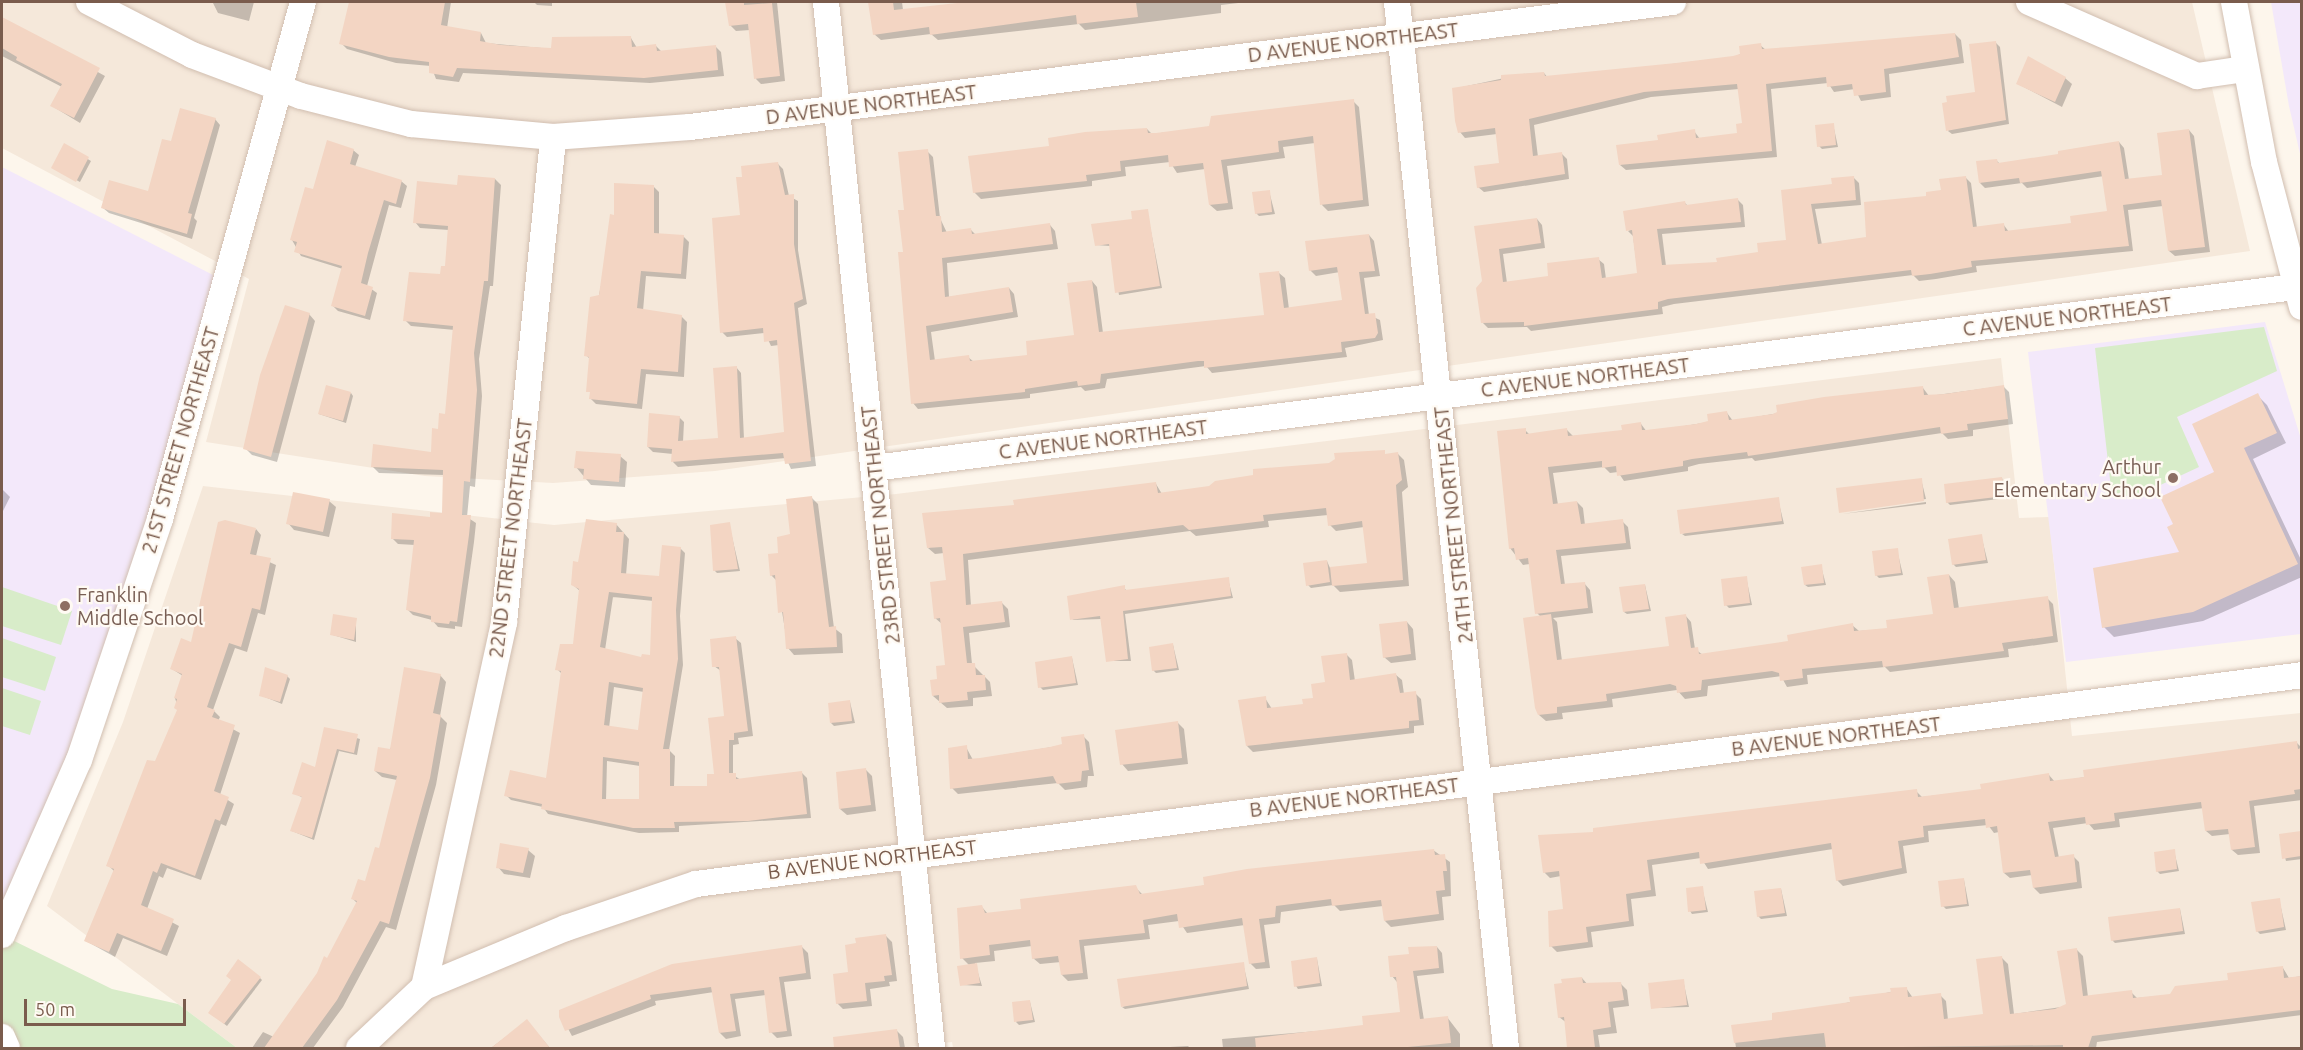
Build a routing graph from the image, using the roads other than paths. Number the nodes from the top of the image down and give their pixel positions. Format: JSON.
{"nodes":[{"id":1,"x":89,"y":2,"type":"edge"},
{"id":2,"x":303,"y":2,"type":"edge"},
{"id":3,"x":826,"y":2,"type":"edge"},
{"id":4,"x":1397,"y":2,"type":"edge"},
{"id":5,"x":1673,"y":2,"type":"edge"},
{"id":6,"x":2029,"y":2,"type":"edge"},
{"id":7,"x":2234,"y":2,"type":"edge"},
{"id":8,"x":1404,"y":36,"type":"junction"},
{"id":9,"x":2245,"y":69,"type":"junction"},
{"id":10,"x":276,"y":88,"type":"junction"},
{"id":11,"x":837,"y":109,"type":"junction"},
{"id":12,"x":553,"y":137,"type":"junction"},
{"id":13,"x":2298,"y":297,"type":"edge"},
{"id":14,"x":1439,"y":395,"type":"junction"},
{"id":15,"x":874,"y":468,"type":"junction"},
{"id":16,"x":2301,"y":675,"type":"edge"},
{"id":17,"x":1479,"y":782,"type":"junction"},
{"id":18,"x":914,"y":853,"type":"junction"},
{"id":19,"x":2,"y":935,"type":"edge"},
{"id":20,"x":424,"y":987,"type":"junction"},
{"id":21,"x":2,"y":1037,"type":"edge"},
{"id":22,"x":7,"y":1048,"type":"edge"},
{"id":23,"x":359,"y":1048,"type":"edge"},
{"id":24,"x":932,"y":1048,"type":"edge"},
{"id":25,"x":1506,"y":1048,"type":"edge"}],
"edges":[{"from":1,"to":10,"type":"street","name":"D AVENUE NORTHEAST"},
{"from":2,"to":10,"type":"street","name":"21ST STREET NORTHEAST"},
{"from":3,"to":11,"type":"street","name":"23RD STREET NORTHEAST"},
{"from":4,"to":8,"type":"street","name":"24TH STREET NORTHEAST"},
{"from":5,"to":8,"type":"street","name":"D AVENUE NORTHEAST"},
{"from":6,"to":9,"type":"street"},
{"from":7,"to":9,"type":"street"},
{"from":8,"to":11,"type":"street","name":"D AVENUE NORTHEAST"},
{"from":8,"to":14,"type":"street","name":"24TH STREET NORTHEAST"},
{"from":9,"to":13,"type":"street"},
{"from":10,"to":12,"type":"street","name":"D AVENUE NORTHEAST"},
{"from":10,"to":19,"type":"street","name":"21ST STREET NORTHEAST"},
{"from":11,"to":12,"type":"street","name":"D AVENUE NORTHEAST"},
{"from":11,"to":15,"type":"street","name":"23RD STREET NORTHEAST"},
{"from":12,"to":20,"type":"street","name":"22ND STREET NORTHEAST"},
{"from":13,"to":14,"type":"street","name":"C AVENUE NORTHEAST"},
{"from":14,"to":15,"type":"street","name":"C AVENUE NORTHEAST"},
{"from":14,"to":17,"type":"street","name":"24TH STREET NORTHEAST"},
{"from":15,"to":18,"type":"street","name":"23RD STREET NORTHEAST"},
{"from":16,"to":17,"type":"street","name":"B AVENUE NORTHEAST"},
{"from":17,"to":18,"type":"street","name":"B AVENUE NORTHEAST"},
{"from":17,"to":25,"type":"street","name":"24TH STREET NORTHEAST"},
{"from":18,"to":20,"type":"street","name":"B AVENUE NORTHEAST"},
{"from":18,"to":24,"type":"street","name":"23RD STREET NORTHEAST"},
{"from":20,"to":23,"type":"street"},
{"from":21,"to":22,"type":"street"}]}
